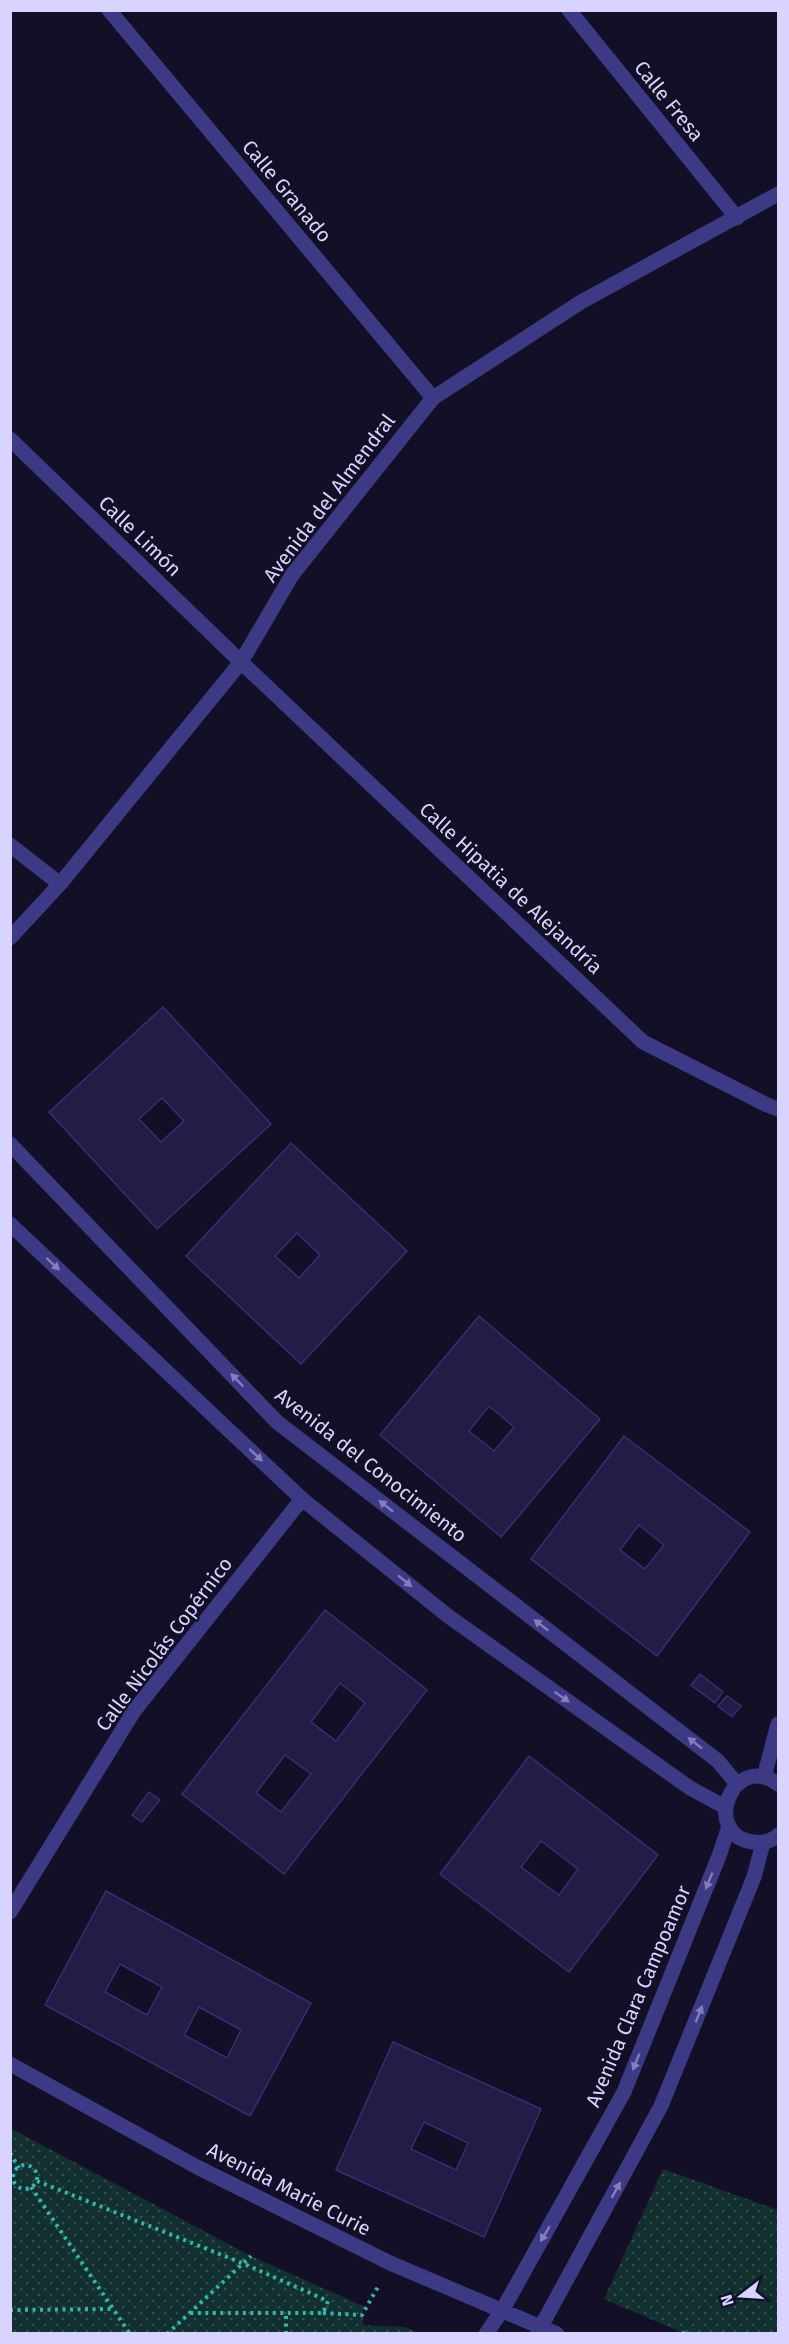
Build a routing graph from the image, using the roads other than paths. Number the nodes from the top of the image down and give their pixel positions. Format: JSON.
{"nodes":[{"id":1,"x":109,"y":10,"type":"edge"},
{"id":2,"x":569,"y":10,"type":"edge"},
{"id":3,"x":778,"y":194,"type":"edge"},
{"id":4,"x":737,"y":218,"type":"junction"},
{"id":5,"x":433,"y":398,"type":"junction"},
{"id":6,"x":10,"y":439,"type":"edge"},
{"id":7,"x":241,"y":662,"type":"junction"},
{"id":8,"x":10,"y":845,"type":"edge"},
{"id":9,"x":60,"y":884,"type":"junction"},
{"id":10,"x":10,"y":938,"type":"edge"},
{"id":11,"x":778,"y":1109,"type":"edge"},
{"id":12,"x":10,"y":1144,"type":"edge"},
{"id":13,"x":10,"y":1224,"type":"edge"},
{"id":14,"x":302,"y":1499,"type":"junction"},
{"id":15,"x":778,"y":1724,"type":"edge"},
{"id":16,"x":772,"y":1781,"type":"edge"},
{"id":17,"x":737,"y":1784,"type":"junction"},
{"id":18,"x":725,"y":1807,"type":"junction"},
{"id":19,"x":729,"y":1826,"type":"junction"},
{"id":20,"x":774,"y":1839,"type":"edge"},
{"id":21,"x":10,"y":1912,"type":"edge"},
{"id":22,"x":10,"y":2064,"type":"edge"},
{"id":23,"x":503,"y":2309,"type":"junction"},
{"id":24,"x":540,"y":2330,"type":"edge"},
{"id":25,"x":486,"y":2334,"type":"edge"},
{"id":26,"x":557,"y":2334,"type":"edge"}],
"edges":[{"from":1,"to":5,"type":"street","name":"Calle Granado"},
{"from":2,"to":4,"type":"street","name":"Calle Fresa"},
{"from":3,"to":4,"type":"street","name":"Avenida del Almendral"},
{"from":4,"to":5,"type":"street","name":"Avenida del Almendral"},
{"from":5,"to":7,"type":"street","name":"Avenida del Almendral"},
{"from":6,"to":7,"type":"street","name":"Calle Limón"},
{"from":7,"to":9,"type":"street","name":"Avenida del Almendral"},
{"from":7,"to":11,"type":"street","name":"Calle Hipatia de Alejandría"},
{"from":8,"to":9,"type":"street"},
{"from":9,"to":10,"type":"street","name":"Avenida del Almendral"},
{"from":17,"to":12,"type":"street","name":"Avenida del Conocimiento","one_way":true},
{"from":13,"to":14,"type":"street","one_way":true},
{"from":14,"to":18,"type":"street","one_way":true},
{"from":14,"to":21,"type":"street","name":"Calle Nicolás Copérnico"},
{"from":15,"to":16,"type":"street"},
{"from":16,"to":17,"type":"street"},
{"from":17,"to":18,"type":"street"},
{"from":18,"to":19,"type":"street"},
{"from":19,"to":20,"type":"street"},
{"from":19,"to":23,"type":"street","name":"Avenida Clara Campoamor","one_way":true},
{"from":24,"to":20,"type":"street","one_way":true},
{"from":22,"to":23,"type":"street","name":"Avenida Marie Curie"},
{"from":23,"to":24,"type":"street","name":"Avenida Marie Curie"},
{"from":23,"to":25,"type":"street","name":"Avenida Clara Campoamor"},
{"from":24,"to":26,"type":"street","name":"Avenida Marie Curie"}]}
